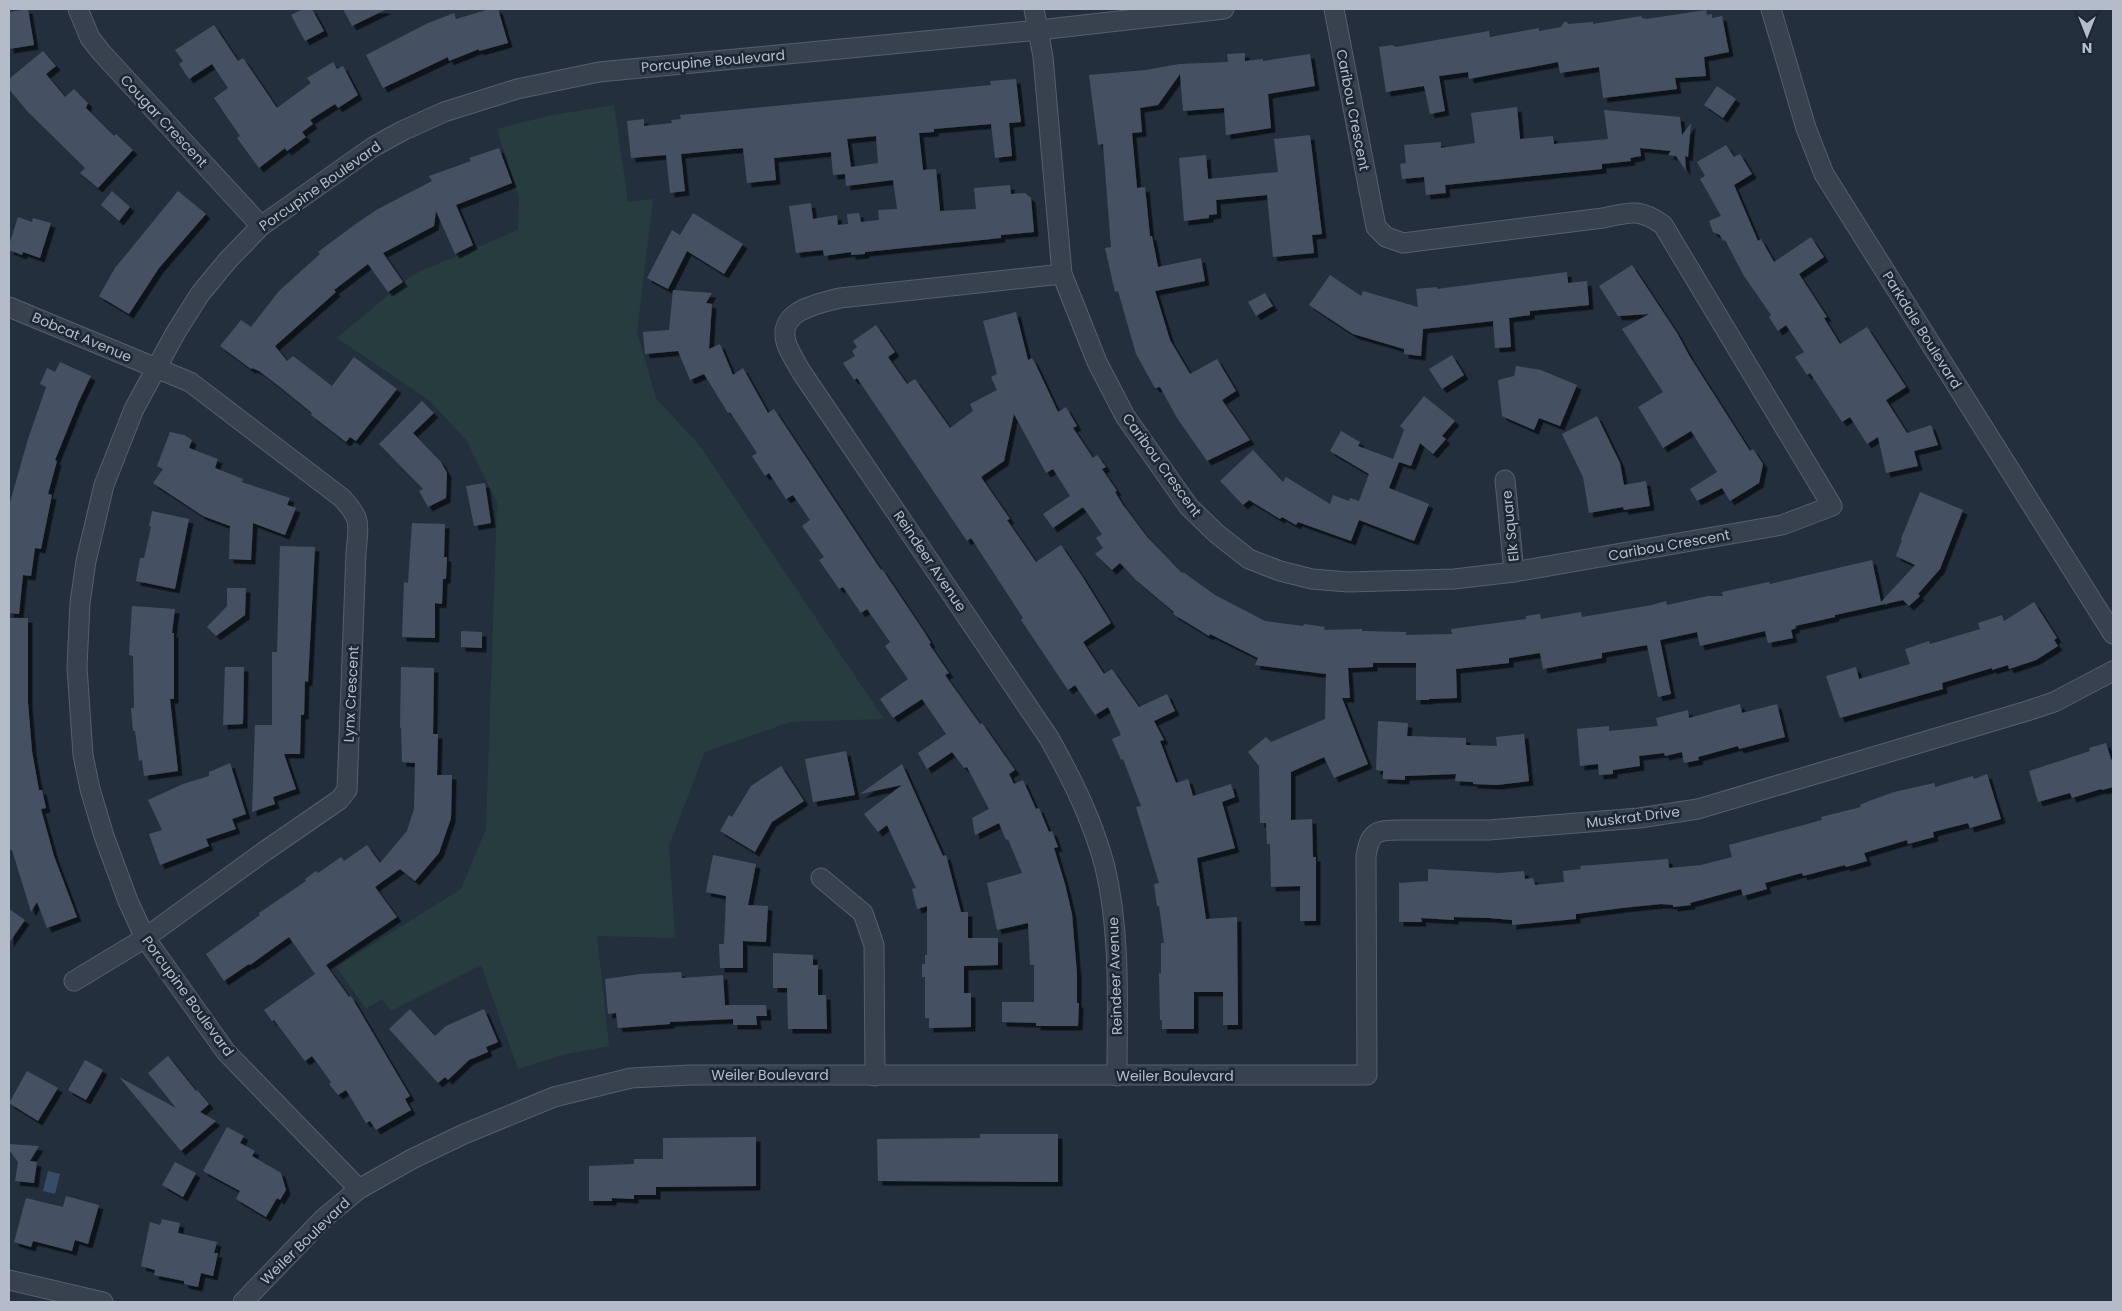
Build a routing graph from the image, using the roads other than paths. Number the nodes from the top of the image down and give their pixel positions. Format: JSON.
{"nodes":[{"id":1,"x":78,"y":9,"type":"edge"},
{"id":2,"x":1034,"y":9,"type":"edge"},
{"id":3,"x":1224,"y":9,"type":"edge"},
{"id":4,"x":1334,"y":9,"type":"edge"},
{"id":5,"x":1771,"y":9,"type":"edge"},
{"id":6,"x":1039,"y":30,"type":"junction"},
{"id":7,"x":261,"y":226,"type":"junction"},
{"id":8,"x":1062,"y":274,"type":"junction"},
{"id":9,"x":9,"y":307,"type":"edge"},
{"id":10,"x":155,"y":368,"type":"junction"},
{"id":11,"x":1505,"y":480,"type":"dead end"},
{"id":12,"x":1514,"y":572,"type":"junction"},
{"id":13,"x":2113,"y":634,"type":"edge"},
{"id":14,"x":2113,"y":671,"type":"edge"},
{"id":15,"x":821,"y":878,"type":"dead end"},
{"id":16,"x":145,"y":938,"type":"junction"},
{"id":17,"x":74,"y":981,"type":"dead end"},
{"id":18,"x":1367,"y":1075,"type":"joint"},
{"id":19,"x":875,"y":1076,"type":"junction"},
{"id":20,"x":1117,"y":1076,"type":"junction"},
{"id":21,"x":359,"y":1189,"type":"junction"},
{"id":22,"x":9,"y":1280,"type":"edge"},
{"id":23,"x":103,"y":1302,"type":"edge"},
{"id":24,"x":243,"y":1302,"type":"edge"}],
"edges":[{"from":1,"to":7,"type":"street","name":"Cougar Crescent"},
{"from":2,"to":6,"type":"street","name":"Caribou Crescent"},
{"from":3,"to":6,"type":"street","name":"Porcupine Boulevard"},
{"from":4,"to":12,"type":"street","name":"Caribou Crescent"},
{"from":5,"to":13,"type":"street","name":"Parkdale Boulevard"},
{"from":6,"to":7,"type":"street","name":"Porcupine Boulevard"},
{"from":6,"to":8,"type":"street","name":"Caribou Crescent"},
{"from":7,"to":10,"type":"street","name":"Porcupine Boulevard"},
{"from":8,"to":12,"type":"street","name":"Caribou Crescent"},
{"from":8,"to":20,"type":"street","name":"Reindeer Avenue"},
{"from":9,"to":10,"type":"street","name":"Bobcat Avenue"},
{"from":10,"to":16,"type":"street","name":"Porcupine Boulevard"},
{"from":10,"to":16,"type":"street","name":"Lynx Crescent"},
{"from":11,"to":12,"type":"street","name":"Elk Square"},
{"from":14,"to":18,"type":"street","name":"Muskrat Drive"},
{"from":15,"to":19,"type":"street"},
{"from":16,"to":17,"type":"street","name":"Lynx Crescent"},
{"from":16,"to":21,"type":"street","name":"Porcupine Boulevard"},
{"from":18,"to":20,"type":"street","name":"Weiler Boulevard"},
{"from":19,"to":20,"type":"street","name":"Weiler Boulevard"},
{"from":19,"to":21,"type":"street","name":"Weiler Boulevard"},
{"from":21,"to":24,"type":"street","name":"Weiler Boulevard"},
{"from":22,"to":23,"type":"street"}]}
